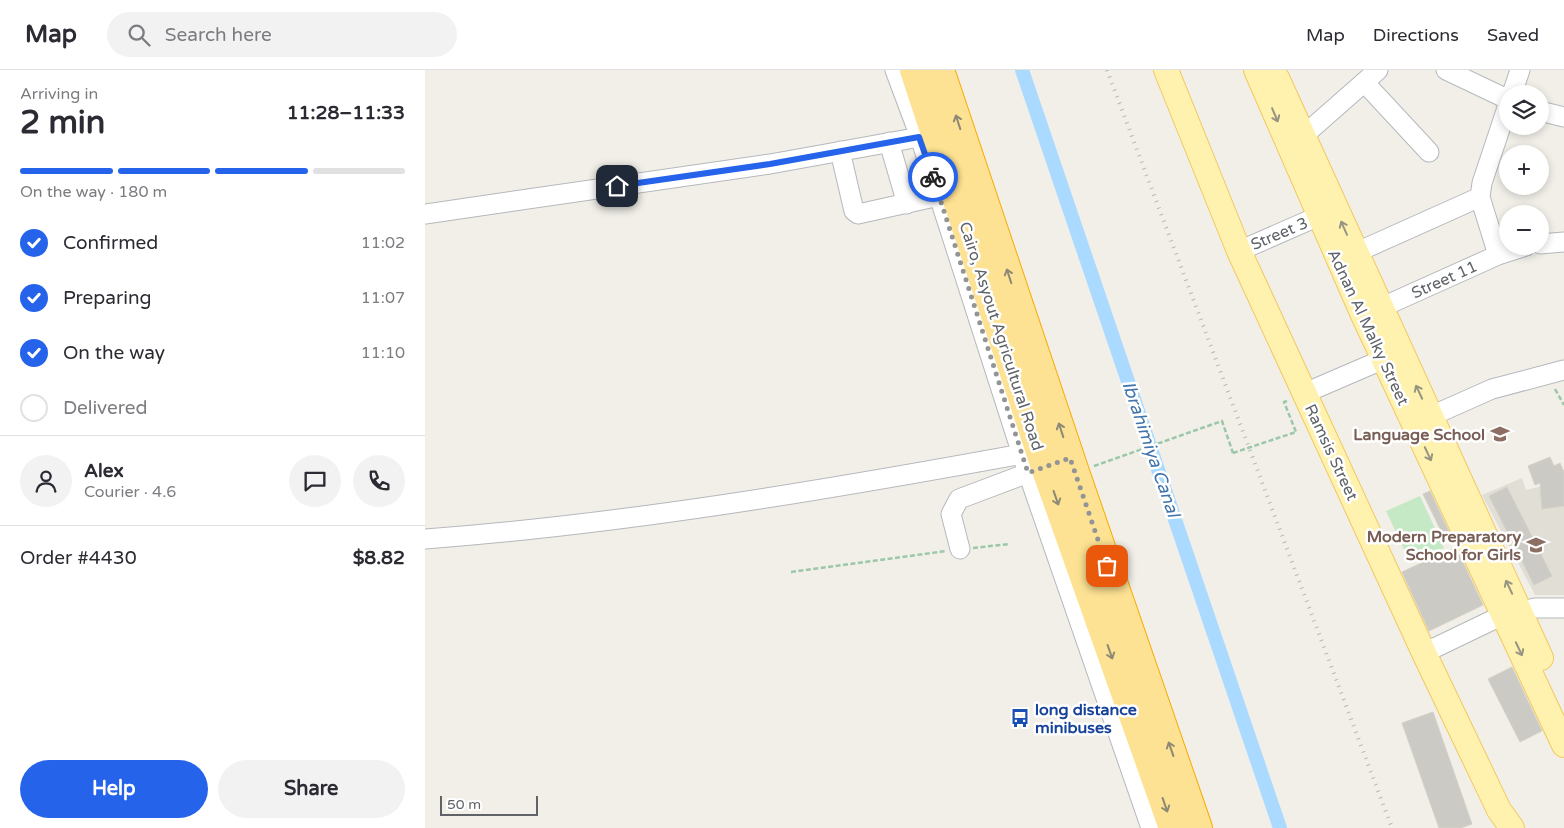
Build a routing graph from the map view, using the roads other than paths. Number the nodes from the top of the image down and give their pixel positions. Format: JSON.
{"nodes":[{"id":1,"x":895,"y":70,"type":"edge"},
{"id":2,"x":914,"y":70,"type":"edge"},
{"id":3,"x":941,"y":70,"type":"edge"},
{"id":4,"x":1166,"y":70,"type":"edge"},
{"id":5,"x":1256,"y":70,"type":"edge"},
{"id":6,"x":1273,"y":70,"type":"edge"},
{"id":7,"x":1446,"y":70,"type":"edge"},
{"id":8,"x":1520,"y":70,"type":"edge"},
{"id":9,"x":1371,"y":76,"type":"edge"},
{"id":10,"x":1515,"y":85,"type":"edge"},
{"id":11,"x":1499,"y":95,"type":"edge"},
{"id":12,"x":1549,"y":113,"type":"edge"},
{"id":13,"x":1564,"y":116,"type":"edge"},
{"id":14,"x":1499,"y":132,"type":"edge"},
{"id":15,"x":1303,"y":136,"type":"junction"},
{"id":16,"x":919,"y":137,"type":"junction"},
{"id":17,"x":889,"y":142,"type":"junction"},
{"id":18,"x":840,"y":151,"type":"junction"},
{"id":19,"x":1429,"y":152,"type":"dead end"},
{"id":20,"x":939,"y":196,"type":"junction"},
{"id":21,"x":1480,"y":197,"type":"junction"},
{"id":22,"x":907,"y":204,"type":"junction"},
{"id":23,"x":425,"y":214,"type":"edge"},
{"id":24,"x":1319,"y":216,"type":"junction"},
{"id":25,"x":1564,"y":242,"type":"edge"},
{"id":26,"x":1549,"y":243,"type":"edge"},
{"id":27,"x":1239,"y":250,"type":"junction"},
{"id":28,"x":1355,"y":253,"type":"junction"},
{"id":29,"x":1498,"y":255,"type":"joint"},
{"id":30,"x":1372,"y":312,"type":"junction"},
{"id":31,"x":1384,"y":360,"type":"junction"},
{"id":32,"x":1564,"y":370,"type":"edge"},
{"id":33,"x":1305,"y":393,"type":"junction"},
{"id":34,"x":1422,"y":420,"type":"junction"},
{"id":35,"x":1070,"y":458,"type":"junction"},
{"id":36,"x":1032,"y":465,"type":"junction"},
{"id":37,"x":425,"y":540,"type":"edge"},
{"id":38,"x":960,"y":550,"type":"road end"},
{"id":39,"x":1564,"y":608,"type":"edge"},
{"id":40,"x":1512,"y":613,"type":"junction"},
{"id":41,"x":1424,"y":653,"type":"junction"},
{"id":42,"x":1564,"y":712,"type":"edge"},
{"id":43,"x":1564,"y":745,"type":"edge"},
{"id":44,"x":1151,"y":828,"type":"edge"},
{"id":45,"x":1173,"y":828,"type":"edge"},
{"id":46,"x":1198,"y":828,"type":"edge"},
{"id":47,"x":1512,"y":828,"type":"edge"}],
"edges":[{"from":1,"to":16,"type":"street","name":"Cairo, Asyout Agricultural Road"},
{"from":2,"to":36,"type":"highway","name":"Cairo, Asyout Agricultural Road"},
{"from":35,"to":3,"type":"highway","name":"Cairo, Asyout Agricultural Road","one_way":true},
{"from":4,"to":27,"type":"main road","name":"Ramsis Street"},
{"from":5,"to":24,"type":"main road","name":"Adnan Al Malky Street","one_way":true},
{"from":6,"to":15,"type":"main road","name":"Adnan Al Malky Street"},
{"from":7,"to":11,"type":"street"},
{"from":8,"to":10,"type":"street"},
{"from":9,"to":15,"type":"street"},
{"from":9,"to":19,"type":"street"},
{"from":12,"to":13,"type":"street"},
{"from":14,"to":21,"type":"street"},
{"from":28,"to":15,"type":"main road","name":"Adnan Al Malky Street","one_way":true},
{"from":16,"to":17,"type":"street"},
{"from":16,"to":20,"type":"street","name":"Cairo, Asyout Agricultural Road"},
{"from":17,"to":18,"type":"street"},
{"from":17,"to":22,"type":"street"},
{"from":18,"to":22,"type":"street"},
{"from":18,"to":23,"type":"street"},
{"from":20,"to":22,"type":"street"},
{"from":20,"to":36,"type":"street","name":"Cairo, Asyout Agricultural Road"},
{"from":21,"to":28,"type":"street"},
{"from":21,"to":29,"type":"street"},
{"from":24,"to":27,"type":"street","name":"Street 3"},
{"from":24,"to":30,"type":"main road","name":"Adnan Al Malky Street"},
{"from":25,"to":26,"type":"street"},
{"from":27,"to":33,"type":"main road","name":"Ramsis Street"},
{"from":28,"to":30,"type":"main road","name":"Adnan Al Malky Street"},
{"from":29,"to":30,"type":"street","name":"Street 11"},
{"from":30,"to":31,"type":"main road","name":"Adnan Al Malky Street"},
{"from":34,"to":30,"type":"main road","name":"Adnan Al Malky Street","one_way":true},
{"from":31,"to":33,"type":"street"},
{"from":31,"to":34,"type":"main road","name":"Adnan Al Malky Street"},
{"from":32,"to":34,"type":"street"},
{"from":33,"to":41,"type":"main road","name":"Ramsis Street"},
{"from":34,"to":40,"type":"main road","name":"Adnan Al Malky Street"},
{"from":35,"to":36,"type":"highway"},
{"from":46,"to":35,"type":"highway","name":"Cairo, Asyout Agricultural Road","one_way":true},
{"from":36,"to":37,"type":"street"},
{"from":36,"to":38,"type":"street"},
{"from":36,"to":44,"type":"street","name":"Cairo, Asyout Agricultural Road"},
{"from":36,"to":45,"type":"highway","name":"Cairo, Asyout Agricultural Road","one_way":true},
{"from":39,"to":40,"type":"street"},
{"from":40,"to":41,"type":"street"},
{"from":40,"to":42,"type":"main road","name":"Adnan Al Malky Street"},
{"from":40,"to":43,"type":"main road","name":"Adnan Al Malky Street","one_way":true},
{"from":41,"to":47,"type":"main road","name":"Ramsis Street"}]}
